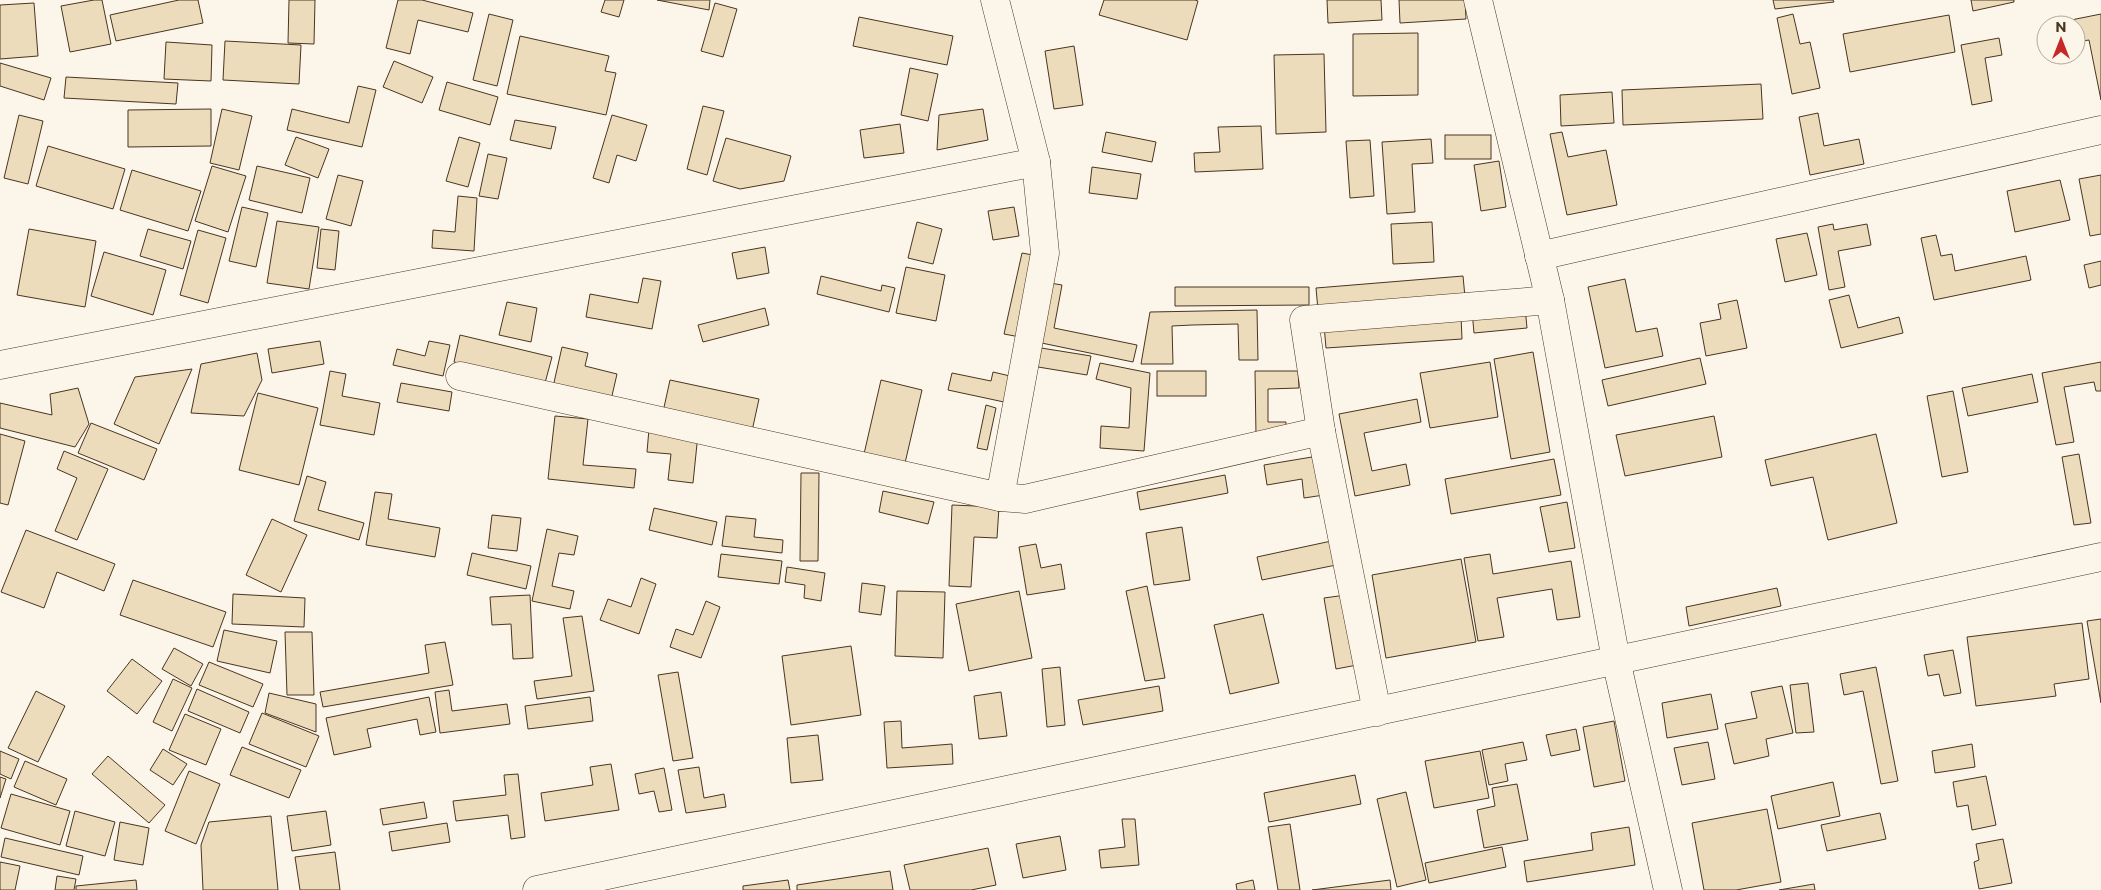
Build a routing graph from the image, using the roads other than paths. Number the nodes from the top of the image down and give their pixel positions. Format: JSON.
{"nodes":[{"id":1,"x":995,"y":0,"type":"edge"},
{"id":2,"x":1478,"y":0,"type":"edge"},
{"id":3,"x":2101,"y":130,"type":"edge"},
{"id":4,"x":1036,"y":162,"type":"junction"},
{"id":5,"x":1539,"y":256,"type":"junction"},
{"id":6,"x":1550,"y":300,"type":"junction"},
{"id":7,"x":0,"y":364,"type":"edge"},
{"id":8,"x":460,"y":376,"type":"dead end"},
{"id":9,"x":1320,"y":431,"type":"junction"},
{"id":10,"x":1000,"y":497,"type":"junction"},
{"id":11,"x":2101,"y":557,"type":"edge"},
{"id":12,"x":1616,"y":660,"type":"junction"},
{"id":13,"x":1377,"y":712,"type":"junction"},
{"id":14,"x":537,"y":890,"type":"edge"},
{"id":15,"x":1668,"y":890,"type":"edge"}],
"edges":[{"from":1,"to":4,"type":"street"},
{"from":2,"to":5,"type":"street"},
{"from":3,"to":5,"type":"street"},
{"from":4,"to":7,"type":"street"},
{"from":4,"to":10,"type":"street"},
{"from":5,"to":6,"type":"street"},
{"from":6,"to":9,"type":"street"},
{"from":6,"to":12,"type":"street"},
{"from":8,"to":10,"type":"street"},
{"from":9,"to":10,"type":"street"},
{"from":9,"to":13,"type":"street"},
{"from":11,"to":12,"type":"street"},
{"from":12,"to":13,"type":"street"},
{"from":12,"to":15,"type":"street"},
{"from":13,"to":14,"type":"street"}]}
